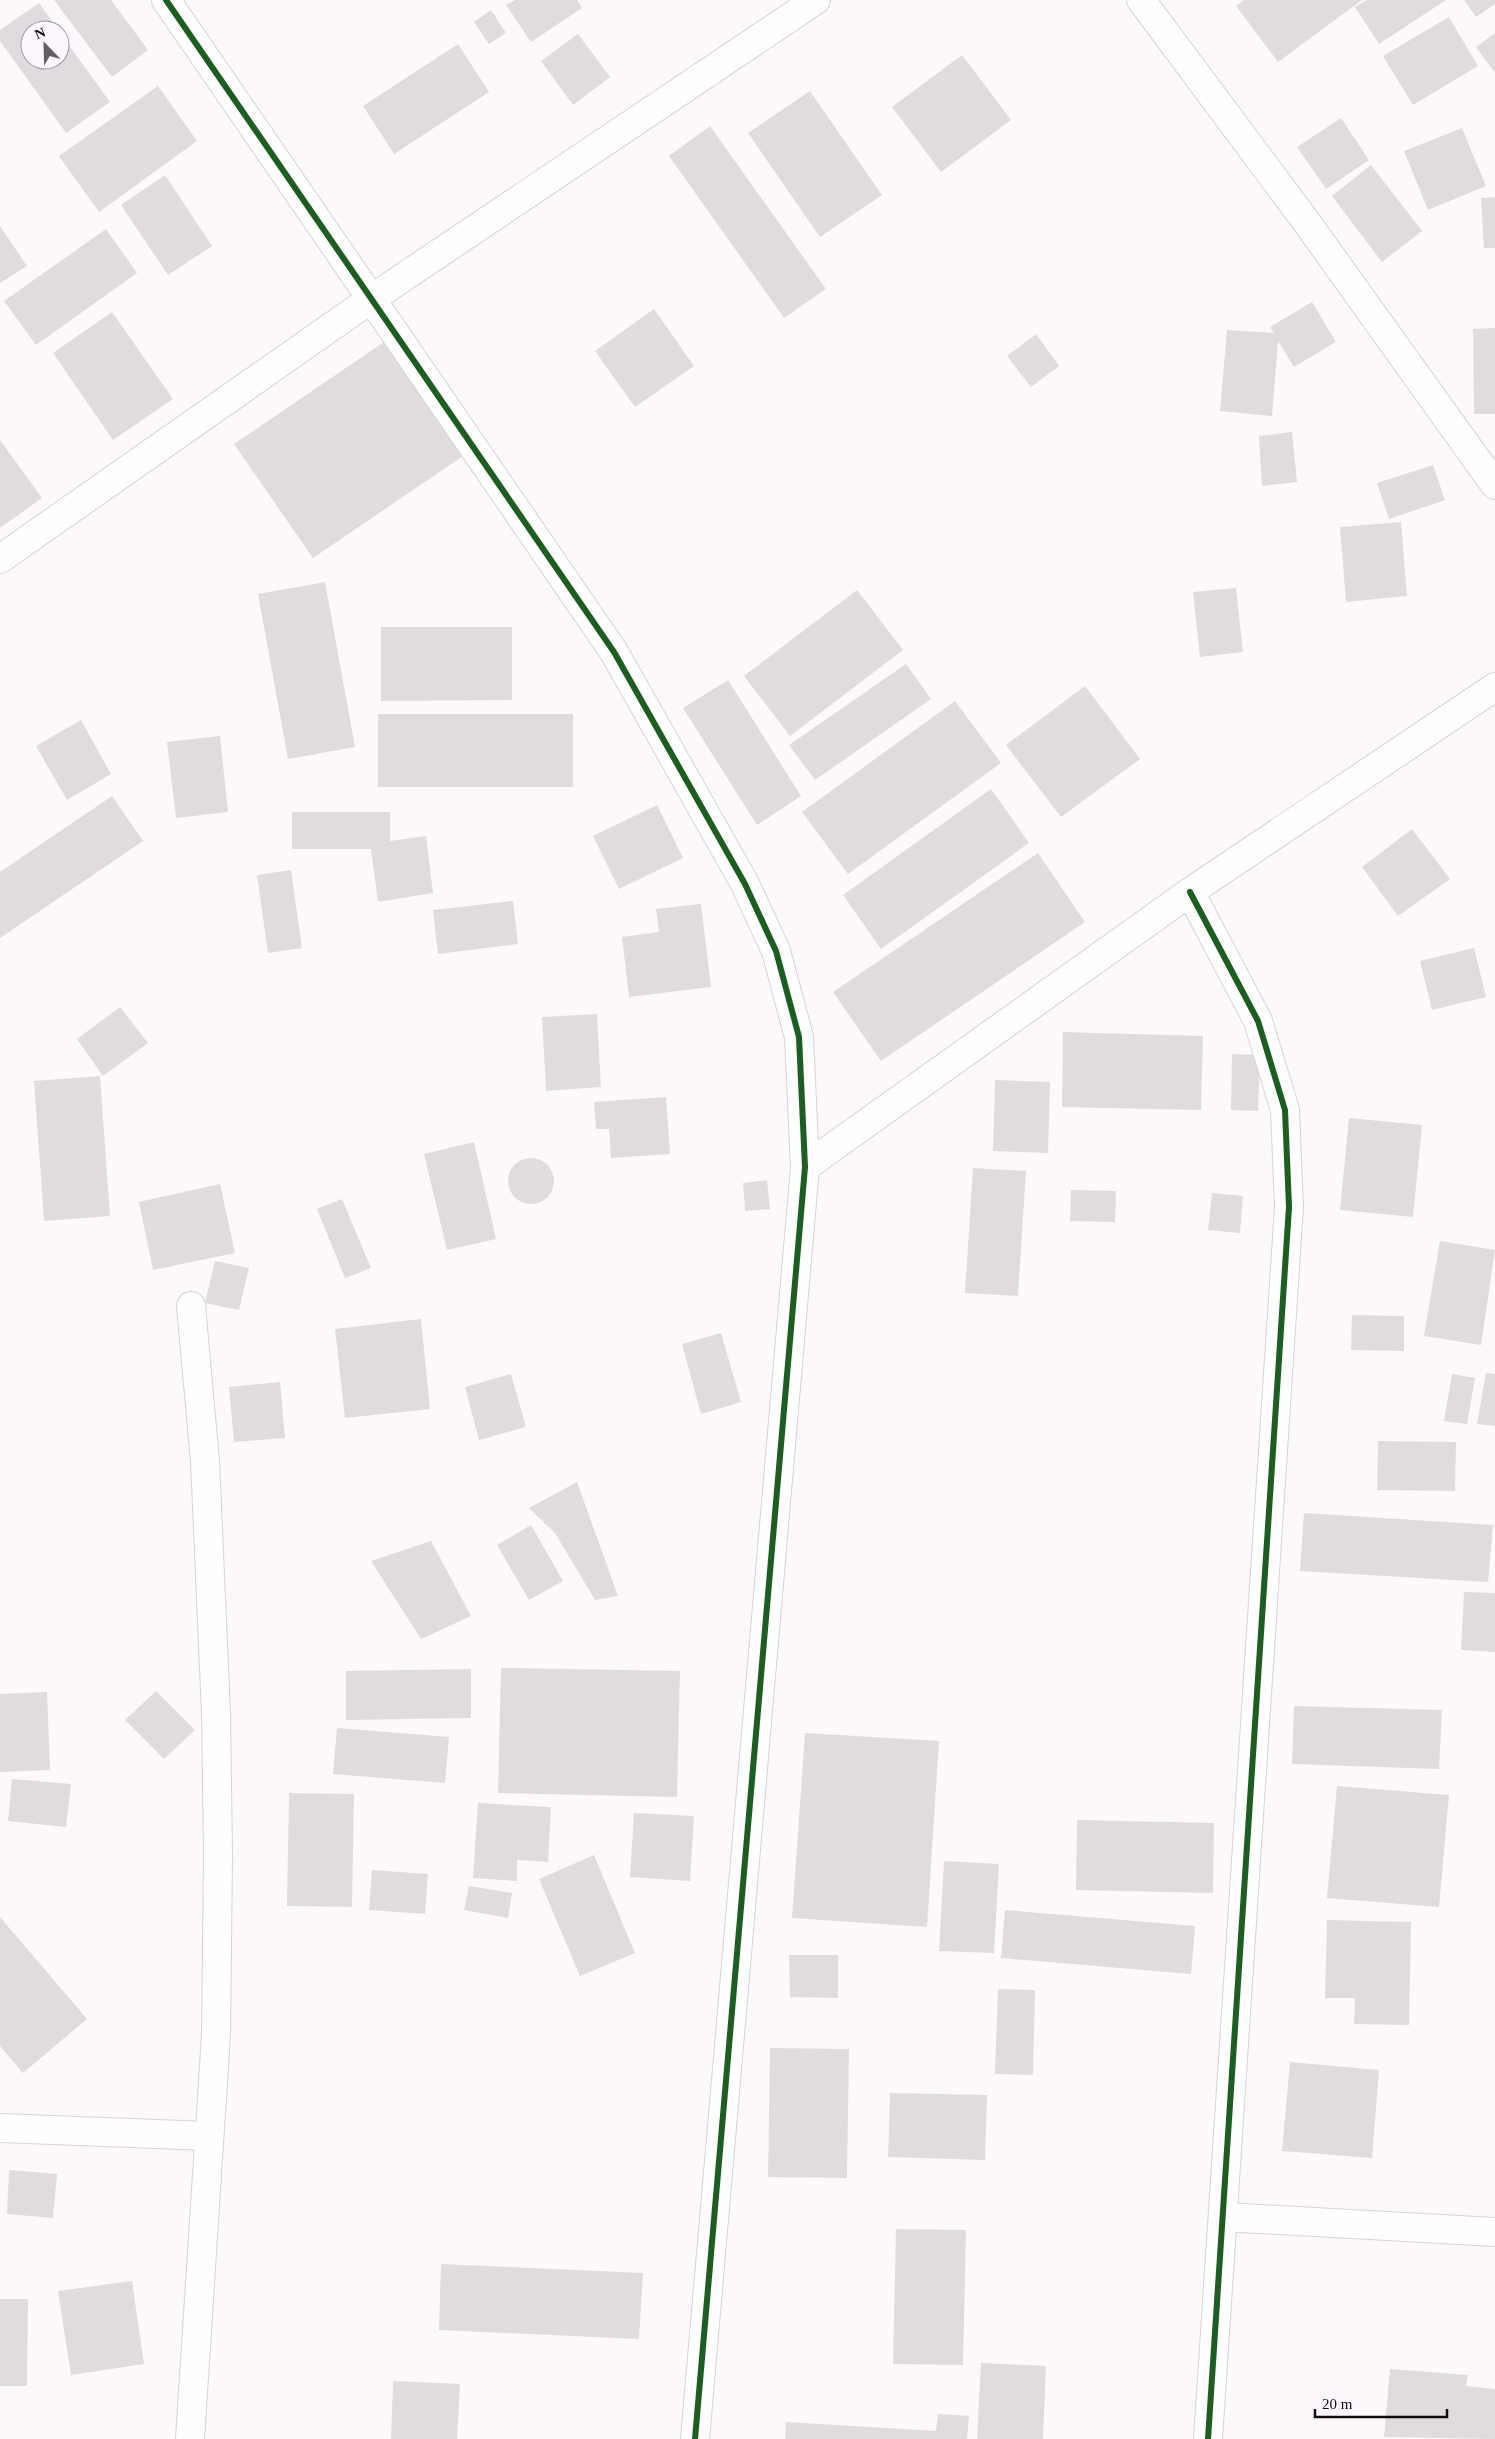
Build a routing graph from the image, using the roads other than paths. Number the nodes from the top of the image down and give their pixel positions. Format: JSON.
{"nodes":[{"id":1,"x":166,"y":0,"type":"edge"},
{"id":2,"x":1141,"y":0,"type":"edge"},
{"id":3,"x":811,"y":1,"type":"edge"},
{"id":4,"x":371,"y":299,"type":"junction"},
{"id":5,"x":1495,"y":485,"type":"edge"},
{"id":6,"x":0,"y":559,"type":"edge"},
{"id":7,"x":1495,"y":687,"type":"edge"},
{"id":8,"x":1190,"y":892,"type":"junction"},
{"id":9,"x":806,"y":1167,"type":"junction"},
{"id":10,"x":191,"y":1306,"type":"dead end"},
{"id":11,"x":0,"y":2128,"type":"edge"},
{"id":12,"x":209,"y":2136,"type":"junction"},
{"id":13,"x":1223,"y":2218,"type":"junction"},
{"id":14,"x":1495,"y":2232,"type":"edge"},
{"id":15,"x":190,"y":2439,"type":"edge"},
{"id":16,"x":695,"y":2439,"type":"edge"},
{"id":17,"x":1208,"y":2439,"type":"edge"}],
"edges":[{"from":1,"to":4,"type":"street"},
{"from":2,"to":5,"type":"street"},
{"from":3,"to":4,"type":"street"},
{"from":4,"to":6,"type":"street"},
{"from":4,"to":9,"type":"street"},
{"from":7,"to":8,"type":"street"},
{"from":8,"to":9,"type":"street"},
{"from":8,"to":13,"type":"street"},
{"from":9,"to":16,"type":"street"},
{"from":10,"to":12,"type":"street"},
{"from":11,"to":12,"type":"street"},
{"from":12,"to":15,"type":"street"},
{"from":13,"to":14,"type":"street"},
{"from":13,"to":17,"type":"street"}]}
